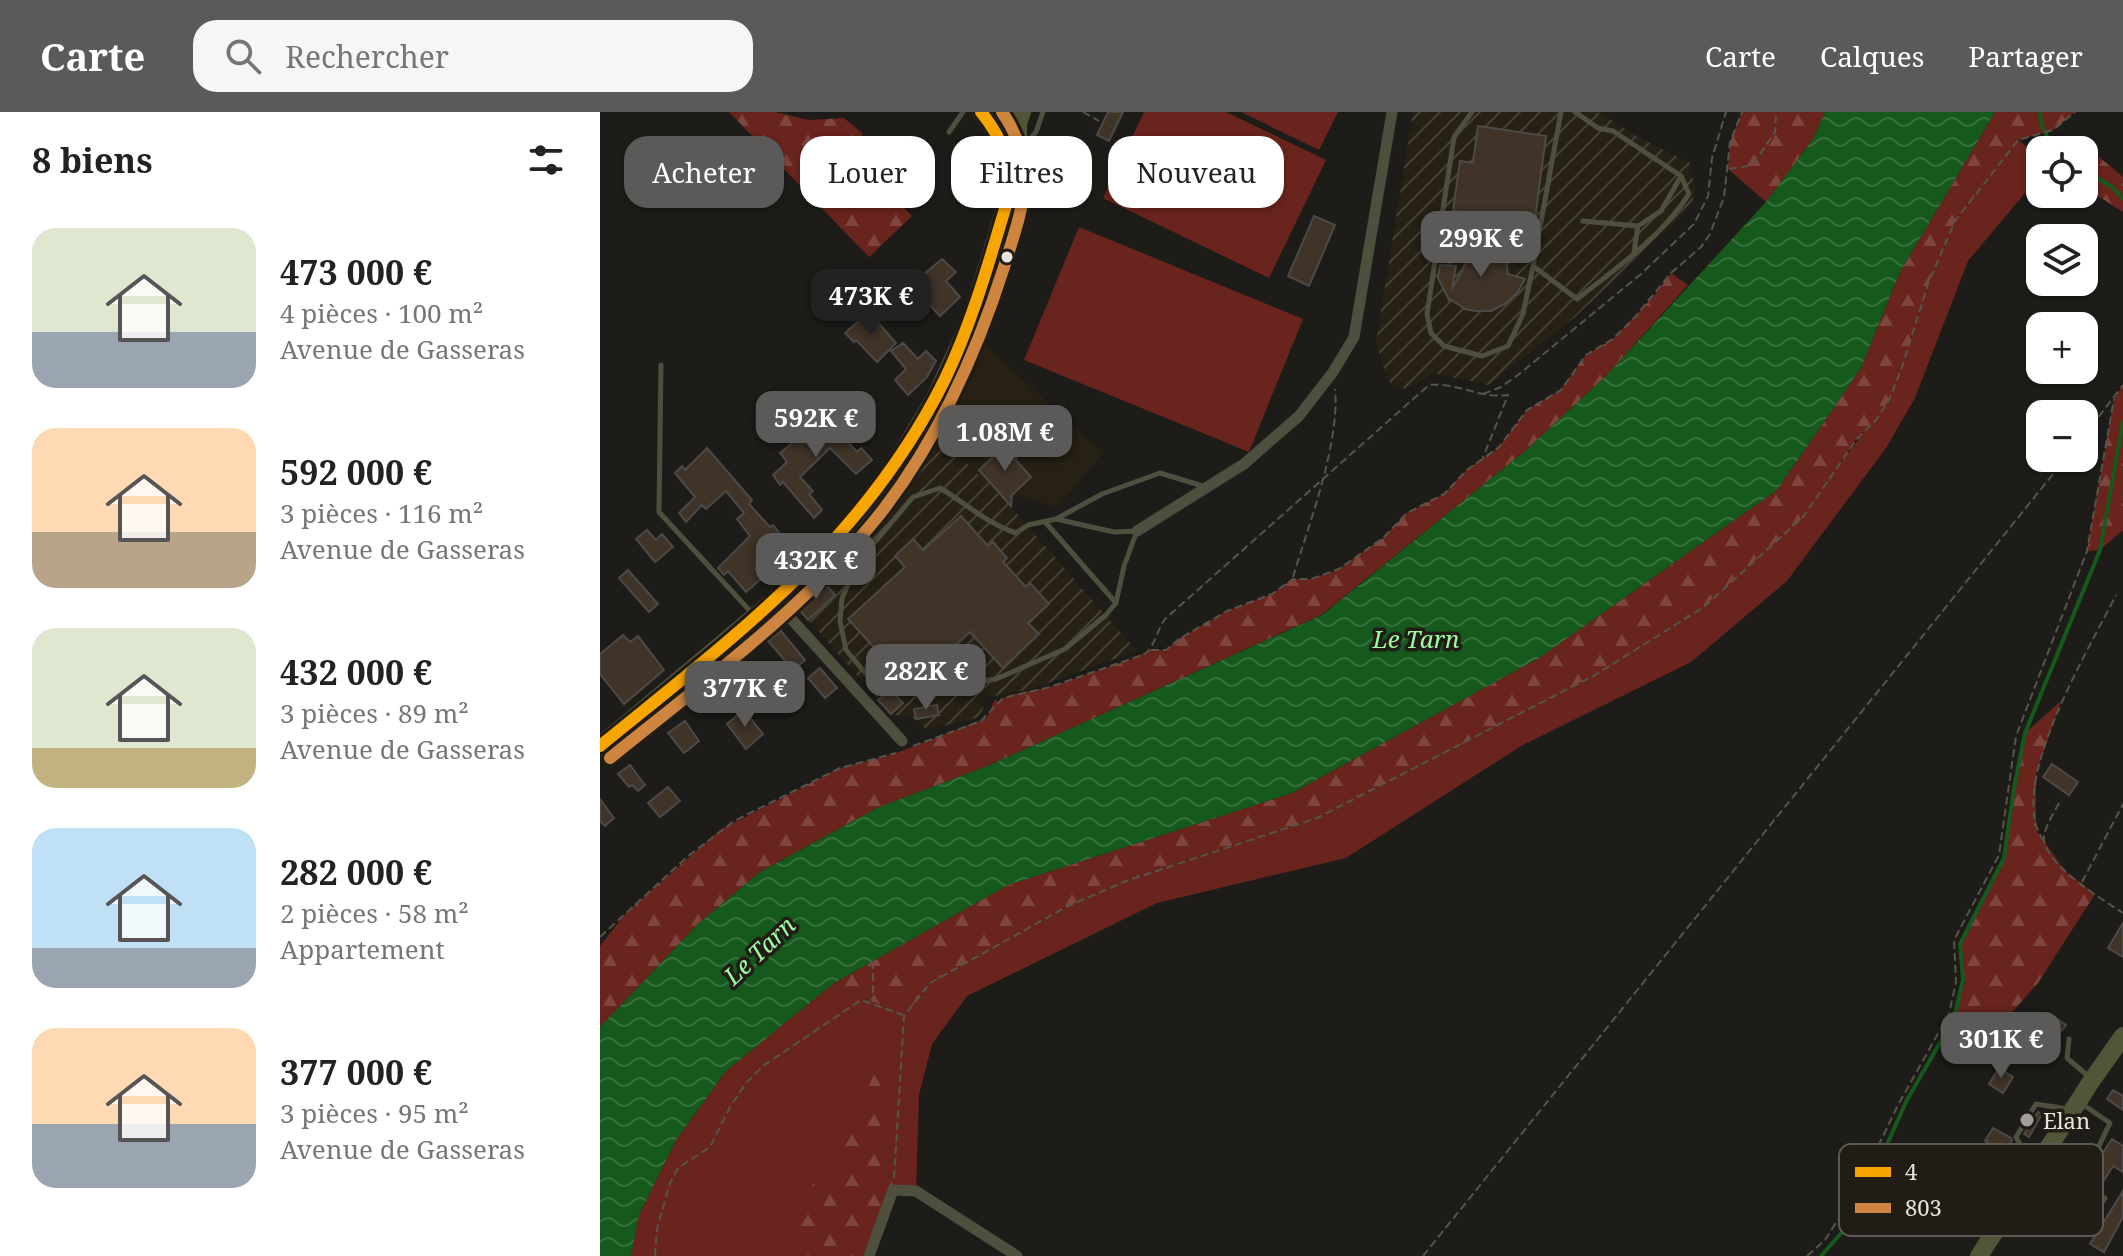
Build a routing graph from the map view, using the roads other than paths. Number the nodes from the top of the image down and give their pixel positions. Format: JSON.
{"nodes":[{"id":1,"x":963,"y":112,"type":"edge"},
{"id":2,"x":981,"y":112,"type":"edge"},
{"id":3,"x":1022,"y":112,"type":"edge"},
{"id":4,"x":1043,"y":112,"type":"edge"},
{"id":5,"x":1392,"y":112,"type":"edge"},
{"id":6,"x":1472,"y":112,"type":"edge"},
{"id":7,"x":1561,"y":112,"type":"edge"},
{"id":8,"x":1575,"y":112,"type":"edge"},
{"id":9,"x":949,"y":132,"type":"dead end"},
{"id":10,"x":999,"y":136,"type":"edge"},
{"id":11,"x":1018,"y":136,"type":"edge"},
{"id":12,"x":1033,"y":136,"type":"edge"},
{"id":13,"x":1681,"y":176,"type":"junction"},
{"id":14,"x":1004,"y":208,"type":"edge"},
{"id":15,"x":1583,"y":221,"type":"dead end"},
{"id":16,"x":1638,"y":226,"type":"junction"},
{"id":17,"x":1633,"y":255,"type":"junction"},
{"id":18,"x":1533,"y":266,"type":"junction"},
{"id":19,"x":661,"y":365,"type":"dead end"},
{"id":20,"x":1207,"y":487,"type":"junction"},
{"id":21,"x":1056,"y":519,"type":"junction"},
{"id":22,"x":1046,"y":523,"type":"junction"},
{"id":23,"x":1137,"y":531,"type":"junction"},
{"id":24,"x":775,"y":601,"type":"junction"},
{"id":25,"x":1116,"y":603,"type":"junction"},
{"id":26,"x":756,"y":617,"type":"junction"},
{"id":27,"x":902,"y":741,"type":"dead end"},
{"id":28,"x":600,"y":746,"type":"edge"},
{"id":29,"x":2123,"y":1036,"type":"edge"},
{"id":30,"x":2069,"y":1039,"type":"dead end"},
{"id":31,"x":2092,"y":1080,"type":"junction"},
{"id":32,"x":2075,"y":1105,"type":"junction"},
{"id":33,"x":2020,"y":1144,"type":"edge"},
{"id":34,"x":2051,"y":1144,"type":"edge"},
{"id":35,"x":2100,"y":1144,"type":"edge"},
{"id":36,"x":2105,"y":1198,"type":"dead end"},
{"id":37,"x":2103,"y":1201,"type":"edge"},
{"id":38,"x":1992,"y":1236,"type":"edge"},
{"id":39,"x":869,"y":1256,"type":"edge"},
{"id":40,"x":1017,"y":1256,"type":"edge"},
{"id":41,"x":1979,"y":1256,"type":"edge"}],
"edges":[{"from":1,"to":9,"type":"lane"},
{"from":2,"to":10,"type":"main road"},
{"from":3,"to":11,"type":"main road"},
{"from":4,"to":12,"type":"lane"},
{"from":5,"to":20,"type":"street"},
{"from":6,"to":18,"type":"lane"},
{"from":7,"to":18,"type":"lane"},
{"from":8,"to":13,"type":"lane"},
{"from":13,"to":16,"type":"lane"},
{"from":13,"to":17,"type":"lane"},
{"from":14,"to":24,"type":"main road"},
{"from":15,"to":16,"type":"lane"},
{"from":16,"to":17,"type":"lane"},
{"from":17,"to":18,"type":"lane"},
{"from":19,"to":26,"type":"lane"},
{"from":20,"to":21,"type":"lane"},
{"from":20,"to":23,"type":"street"},
{"from":21,"to":22,"type":"lane"},
{"from":21,"to":23,"type":"lane"},
{"from":22,"to":25,"type":"lane"},
{"from":22,"to":25,"type":"lane"},
{"from":23,"to":25,"type":"lane"},
{"from":24,"to":26,"type":"main road"},
{"from":24,"to":27,"type":"street"},
{"from":26,"to":28,"type":"main road"},
{"from":29,"to":31,"type":"main road"},
{"from":30,"to":31,"type":"lane"},
{"from":31,"to":32,"type":"main road"},
{"from":32,"to":33,"type":"lane"},
{"from":32,"to":34,"type":"main road"},
{"from":32,"to":35,"type":"lane"},
{"from":36,"to":37,"type":"lane"},
{"from":38,"to":41,"type":"main road"},
{"from":39,"to":40,"type":"street"}]}
